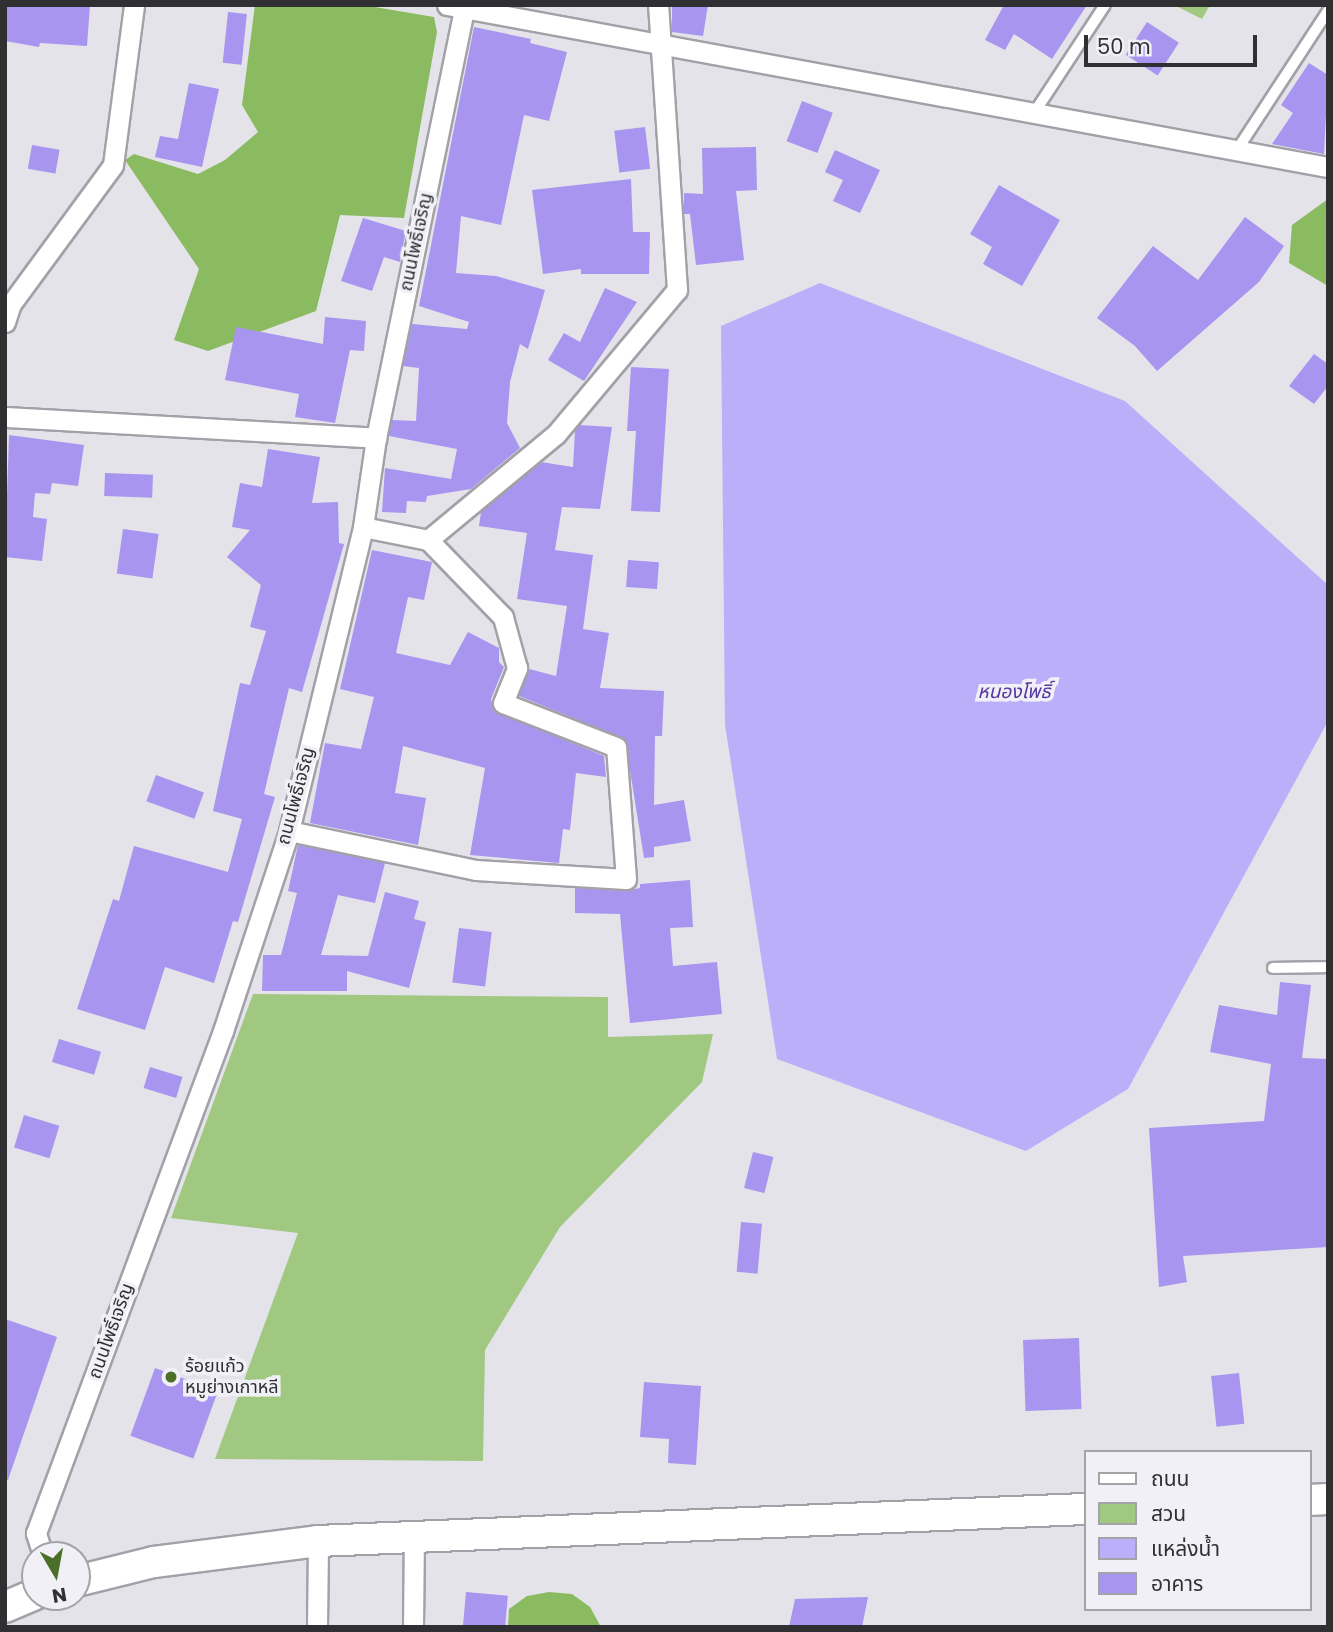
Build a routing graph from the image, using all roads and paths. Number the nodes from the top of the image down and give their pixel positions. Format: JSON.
{"nodes":[{"id":1,"x":134,"y":5,"type":"edge"},
{"id":2,"x":658,"y":5,"type":"edge"},
{"id":3,"x":1105,"y":5,"type":"edge"},
{"id":4,"x":455,"y":7,"type":"edge"},
{"id":5,"x":1328,"y":11,"type":"edge"},
{"id":6,"x":660,"y":44,"type":"junction"},
{"id":7,"x":1034,"y":113,"type":"junction"},
{"id":8,"x":1237,"y":150,"type":"junction"},
{"id":9,"x":1328,"y":167,"type":"edge"},
{"id":10,"x":5,"y":322,"type":"edge"},
{"id":11,"x":5,"y":417,"type":"edge"},
{"id":12,"x":376,"y":438,"type":"junction"},
{"id":13,"x":363,"y":527,"type":"junction"},
{"id":14,"x":428,"y":540,"type":"junction"},
{"id":15,"x":289,"y":831,"type":"junction"},
{"id":16,"x":1328,"y":967,"type":"edge"},
{"id":17,"x":1273,"y":968,"type":"dead end"},
{"id":18,"x":1084,"y":1509,"type":"edge"},
{"id":19,"x":414,"y":1536,"type":"junction"},
{"id":20,"x":39,"y":1541,"type":"edge"},
{"id":21,"x":318,"y":1541,"type":"junction"},
{"id":22,"x":91,"y":1578,"type":"edge"},
{"id":23,"x":317,"y":1627,"type":"edge"},
{"id":24,"x":413,"y":1627,"type":"edge"}],
"edges":[{"from":1,"to":10,"type":"street"},
{"from":2,"to":6,"type":"street"},
{"from":3,"to":7,"type":"lane"},
{"from":4,"to":6,"type":"street"},
{"from":4,"to":12,"type":"street","name":"ถนนโพธิ์เจริญ"},
{"from":5,"to":8,"type":"lane"},
{"from":6,"to":7,"type":"street"},
{"from":6,"to":14,"type":"street"},
{"from":7,"to":8,"type":"street"},
{"from":8,"to":9,"type":"street"},
{"from":11,"to":12,"type":"street"},
{"from":12,"to":13,"type":"street","name":"ถนนโพธิ์เจริญ"},
{"from":13,"to":14,"type":"street"},
{"from":13,"to":15,"type":"street","name":"ถนนโพธิ์เจริญ"},
{"from":14,"to":15,"type":"street"},
{"from":15,"to":20,"type":"street","name":"ถนนโพธิ์เจริญ"},
{"from":16,"to":17,"type":"lane"},
{"from":18,"to":19,"type":"main road"},
{"from":19,"to":21,"type":"main road"},
{"from":19,"to":24,"type":"street"},
{"from":21,"to":22,"type":"main road"},
{"from":21,"to":23,"type":"street"}]}
